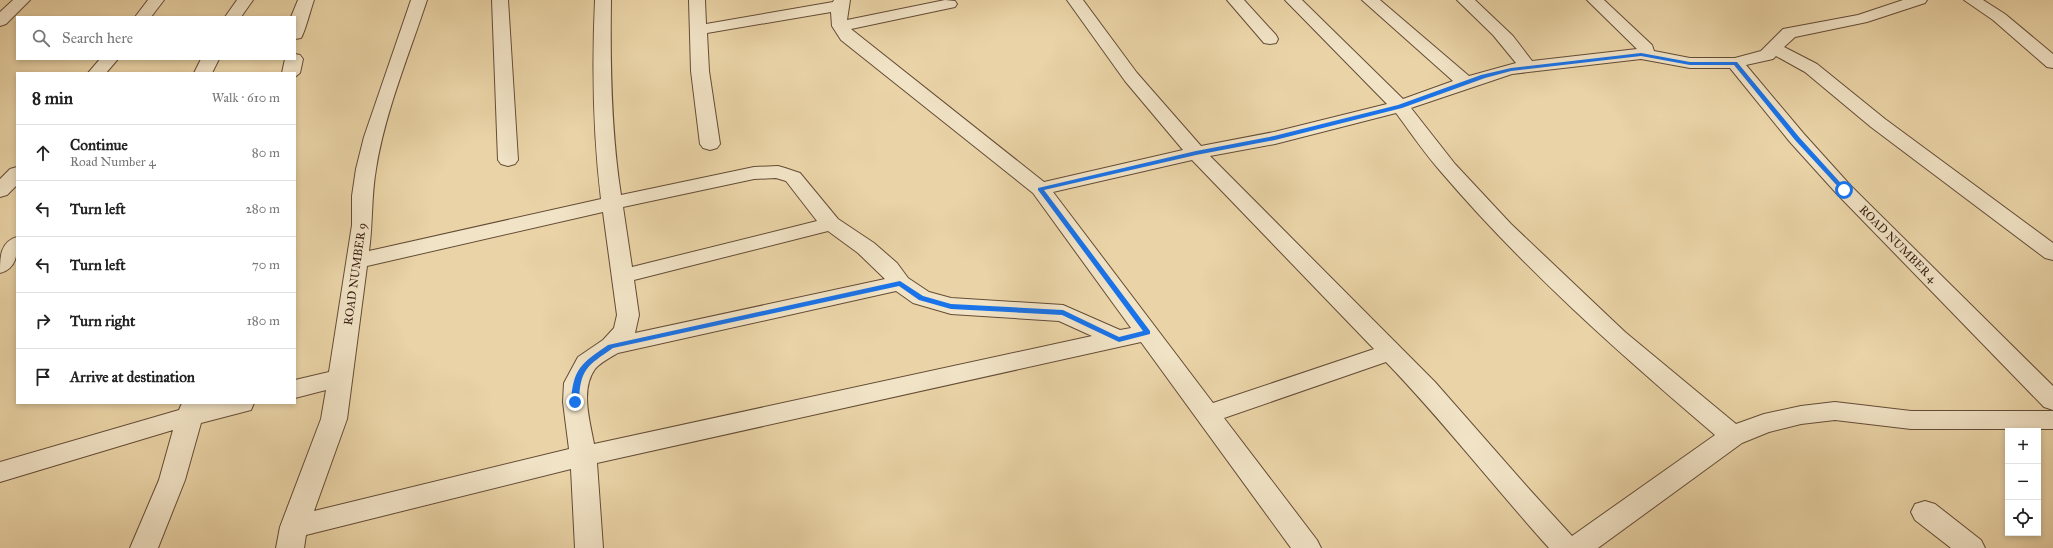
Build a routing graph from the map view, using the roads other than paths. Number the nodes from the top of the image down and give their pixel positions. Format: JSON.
{"nodes":[{"id":1,"x":22,"y":0,"type":"edge"},
{"id":2,"x":156,"y":0,"type":"edge"},
{"id":3,"x":245,"y":0,"type":"edge"},
{"id":4,"x":306,"y":0,"type":"edge"},
{"id":5,"x":419,"y":0,"type":"edge"},
{"id":6,"x":500,"y":0,"type":"edge"},
{"id":7,"x":604,"y":0,"type":"edge"},
{"id":8,"x":697,"y":0,"type":"edge"},
{"id":9,"x":1075,"y":0,"type":"edge"},
{"id":10,"x":1235,"y":0,"type":"edge"},
{"id":11,"x":1294,"y":0,"type":"edge"},
{"id":12,"x":1370,"y":0,"type":"edge"},
{"id":13,"x":1465,"y":0,"type":"edge"},
{"id":14,"x":1595,"y":0,"type":"edge"},
{"id":15,"x":1972,"y":0,"type":"edge"},
{"id":16,"x":1913,"y":1,"type":"edge"},
{"id":17,"x":950,"y":4,"type":"dead end"},
{"id":18,"x":841,"y":11,"type":"edge"},
{"id":19,"x":144,"y":16,"type":"edge"},
{"id":20,"x":233,"y":16,"type":"edge"},
{"id":21,"x":0,"y":21,"type":"edge"},
{"id":22,"x":296,"y":26,"type":"edge"},
{"id":23,"x":698,"y":30,"type":"junction"},
{"id":24,"x":1270,"y":39,"type":"dead end"},
{"id":25,"x":1775,"y":49,"type":"junction"},
{"id":26,"x":1641,"y":54,"type":"junction"},
{"id":27,"x":108,"y":60,"type":"edge"},
{"id":28,"x":210,"y":60,"type":"edge"},
{"id":29,"x":294,"y":60,"type":"edge"},
{"id":30,"x":1735,"y":63,"type":"junction"},
{"id":31,"x":2053,"y":63,"type":"edge"},
{"id":32,"x":1527,"y":67,"type":"junction"},
{"id":33,"x":98,"y":72,"type":"edge"},
{"id":34,"x":204,"y":72,"type":"edge"},
{"id":35,"x":291,"y":72,"type":"edge"},
{"id":36,"x":1466,"y":83,"type":"junction"},
{"id":37,"x":1400,"y":106,"type":"junction"},
{"id":38,"x":710,"y":144,"type":"dead end"},
{"id":39,"x":1196,"y":153,"type":"junction"},
{"id":40,"x":508,"y":160,"type":"dead end"},
{"id":41,"x":16,"y":173,"type":"edge"},
{"id":42,"x":1040,"y":189,"type":"junction"},
{"id":43,"x":0,"y":191,"type":"edge"},
{"id":44,"x":613,"y":203,"type":"junction"},
{"id":45,"x":831,"y":224,"type":"junction"},
{"id":46,"x":16,"y":245,"type":"edge"},
{"id":47,"x":2053,"y":253,"type":"edge"},
{"id":48,"x":357,"y":261,"type":"junction"},
{"id":49,"x":0,"y":266,"type":"edge"},
{"id":50,"x":623,"y":276,"type":"junction"},
{"id":51,"x":900,"y":283,"type":"junction"},
{"id":52,"x":1148,"y":332,"type":"junction"},
{"id":53,"x":1119,"y":339,"type":"junction"},
{"id":54,"x":611,"y":346,"type":"junction"},
{"id":55,"x":1390,"y":352,"type":"junction"},
{"id":56,"x":340,"y":378,"type":"junction"},
{"id":57,"x":296,"y":389,"type":"edge"},
{"id":58,"x":2053,"y":401,"type":"edge"},
{"id":59,"x":235,"y":404,"type":"edge"},
{"id":60,"x":192,"y":410,"type":"edge"},
{"id":61,"x":1208,"y":414,"type":"junction"},
{"id":62,"x":2053,"y":420,"type":"edge"},
{"id":63,"x":1733,"y":436,"type":"junction"},
{"id":64,"x":583,"y":456,"type":"junction"},
{"id":65,"x":0,"y":472,"type":"edge"},
{"id":66,"x":1924,"y":512,"type":"dead end"},
{"id":67,"x":292,"y":538,"type":"edge"},
{"id":68,"x":144,"y":548,"type":"edge"},
{"id":69,"x":589,"y":548,"type":"edge"},
{"id":70,"x":1307,"y":548,"type":"edge"},
{"id":71,"x":1566,"y":548,"type":"edge"},
{"id":72,"x":1577,"y":548,"type":"edge"},
{"id":73,"x":1971,"y":548,"type":"edge"}],
"edges":[{"from":1,"to":21,"type":"street"},
{"from":2,"to":19,"type":"street"},
{"from":3,"to":20,"type":"street"},
{"from":4,"to":22,"type":"street"},
{"from":5,"to":48,"type":"street","name":"ROAD NUMBER 9"},
{"from":6,"to":40,"type":"street"},
{"from":7,"to":44,"type":"street"},
{"from":8,"to":23,"type":"street"},
{"from":9,"to":39,"type":"street"},
{"from":10,"to":24,"type":"street"},
{"from":11,"to":37,"type":"street"},
{"from":12,"to":36,"type":"street"},
{"from":13,"to":32,"type":"street"},
{"from":14,"to":26,"type":"street"},
{"from":15,"to":31,"type":"street"},
{"from":16,"to":25,"type":"street"},
{"from":17,"to":18,"type":"street"},
{"from":18,"to":23,"type":"street"},
{"from":18,"to":42,"type":"street"},
{"from":23,"to":38,"type":"street"},
{"from":25,"to":30,"type":"street"},
{"from":25,"to":47,"type":"street"},
{"from":26,"to":30,"type":"street"},
{"from":26,"to":32,"type":"street"},
{"from":27,"to":33,"type":"street"},
{"from":28,"to":34,"type":"street"},
{"from":29,"to":35,"type":"street"},
{"from":30,"to":58,"type":"street","name":"ROAD NUMBER 4"},
{"from":32,"to":36,"type":"street"},
{"from":36,"to":37,"type":"street"},
{"from":37,"to":39,"type":"street"},
{"from":37,"to":63,"type":"street"},
{"from":39,"to":42,"type":"street"},
{"from":39,"to":55,"type":"street"},
{"from":41,"to":43,"type":"street"},
{"from":42,"to":52,"type":"street"},
{"from":44,"to":45,"type":"street"},
{"from":44,"to":48,"type":"street"},
{"from":44,"to":50,"type":"street"},
{"from":45,"to":50,"type":"street"},
{"from":45,"to":51,"type":"street"},
{"from":46,"to":49,"type":"street"},
{"from":48,"to":56,"type":"street","name":"ROAD NUMBER 9"},
{"from":50,"to":54,"type":"street"},
{"from":51,"to":53,"type":"street"},
{"from":51,"to":54,"type":"street"},
{"from":52,"to":53,"type":"street"},
{"from":52,"to":61,"type":"street"},
{"from":53,"to":64,"type":"street"},
{"from":54,"to":64,"type":"street"},
{"from":55,"to":61,"type":"street"},
{"from":55,"to":71,"type":"street"},
{"from":56,"to":57,"type":"street"},
{"from":56,"to":67,"type":"street","name":"ROAD NUMBER 9"},
{"from":59,"to":60,"type":"street"},
{"from":60,"to":65,"type":"street"},
{"from":60,"to":68,"type":"street"},
{"from":61,"to":70,"type":"street"},
{"from":62,"to":63,"type":"street"},
{"from":63,"to":72,"type":"street"},
{"from":64,"to":67,"type":"street"},
{"from":64,"to":69,"type":"street"},
{"from":66,"to":73,"type":"street"}]}
